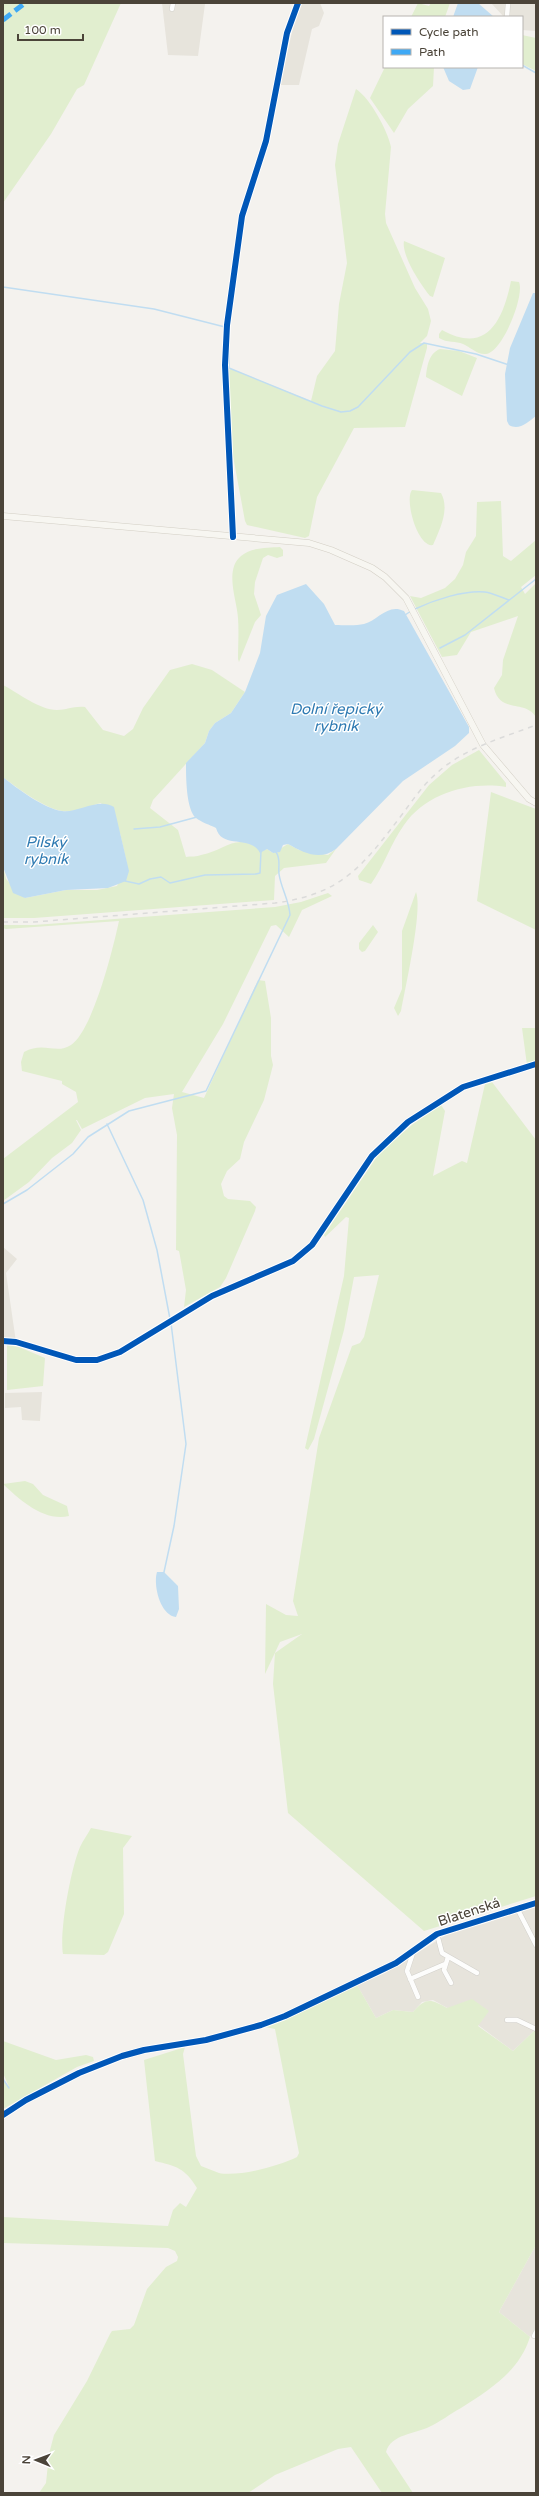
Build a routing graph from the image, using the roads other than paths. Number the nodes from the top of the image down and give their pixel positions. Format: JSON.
{"nodes":[{"id":1,"x":173,"y":3,"type":"edge"},
{"id":2,"x":298,"y":3,"type":"edge"},
{"id":3,"x":508,"y":3,"type":"edge"},
{"id":4,"x":172,"y":9,"type":"dead end"},
{"id":5,"x":507,"y":16,"type":"edge"},
{"id":6,"x":3,"y":516,"type":"edge"},
{"id":7,"x":233,"y":537,"type":"junction"},
{"id":8,"x":536,"y":803,"type":"edge"},
{"id":9,"x":536,"y":1064,"type":"edge"},
{"id":10,"x":3,"y":1342,"type":"edge"},
{"id":11,"x":536,"y":1903,"type":"edge"},
{"id":12,"x":517,"y":1908,"type":"junction"},
{"id":13,"x":437,"y":1934,"type":"junction"},
{"id":14,"x":536,"y":1945,"type":"edge"},
{"id":15,"x":414,"y":1950,"type":"junction"},
{"id":16,"x":448,"y":1957,"type":"junction"},
{"id":17,"x":445,"y":1964,"type":"junction"},
{"id":18,"x":477,"y":1973,"type":"dead end"},
{"id":19,"x":410,"y":1979,"type":"junction"},
{"id":20,"x":451,"y":1983,"type":"dead end"},
{"id":21,"x":418,"y":1997,"type":"dead end"},
{"id":22,"x":507,"y":2020,"type":"dead end"},
{"id":23,"x":536,"y":2029,"type":"edge"},
{"id":24,"x":3,"y":2115,"type":"edge"}],
"edges":[{"from":1,"to":4,"type":"street"},
{"from":2,"to":7,"type":"street"},
{"from":3,"to":5,"type":"street"},
{"from":6,"to":7,"type":"main road"},
{"from":7,"to":8,"type":"main road"},
{"from":9,"to":10,"type":"street"},
{"from":11,"to":12,"type":"street","name":"Blatenská"},
{"from":12,"to":13,"type":"street","name":"Blatenská"},
{"from":12,"to":14,"type":"street"},
{"from":13,"to":15,"type":"street","name":"Blatenská"},
{"from":13,"to":16,"type":"street"},
{"from":15,"to":19,"type":"street"},
{"from":15,"to":24,"type":"street","name":"Blatenská"},
{"from":16,"to":17,"type":"street"},
{"from":16,"to":18,"type":"street"},
{"from":17,"to":19,"type":"street"},
{"from":17,"to":20,"type":"street"},
{"from":19,"to":21,"type":"street"},
{"from":22,"to":23,"type":"street"}]}
